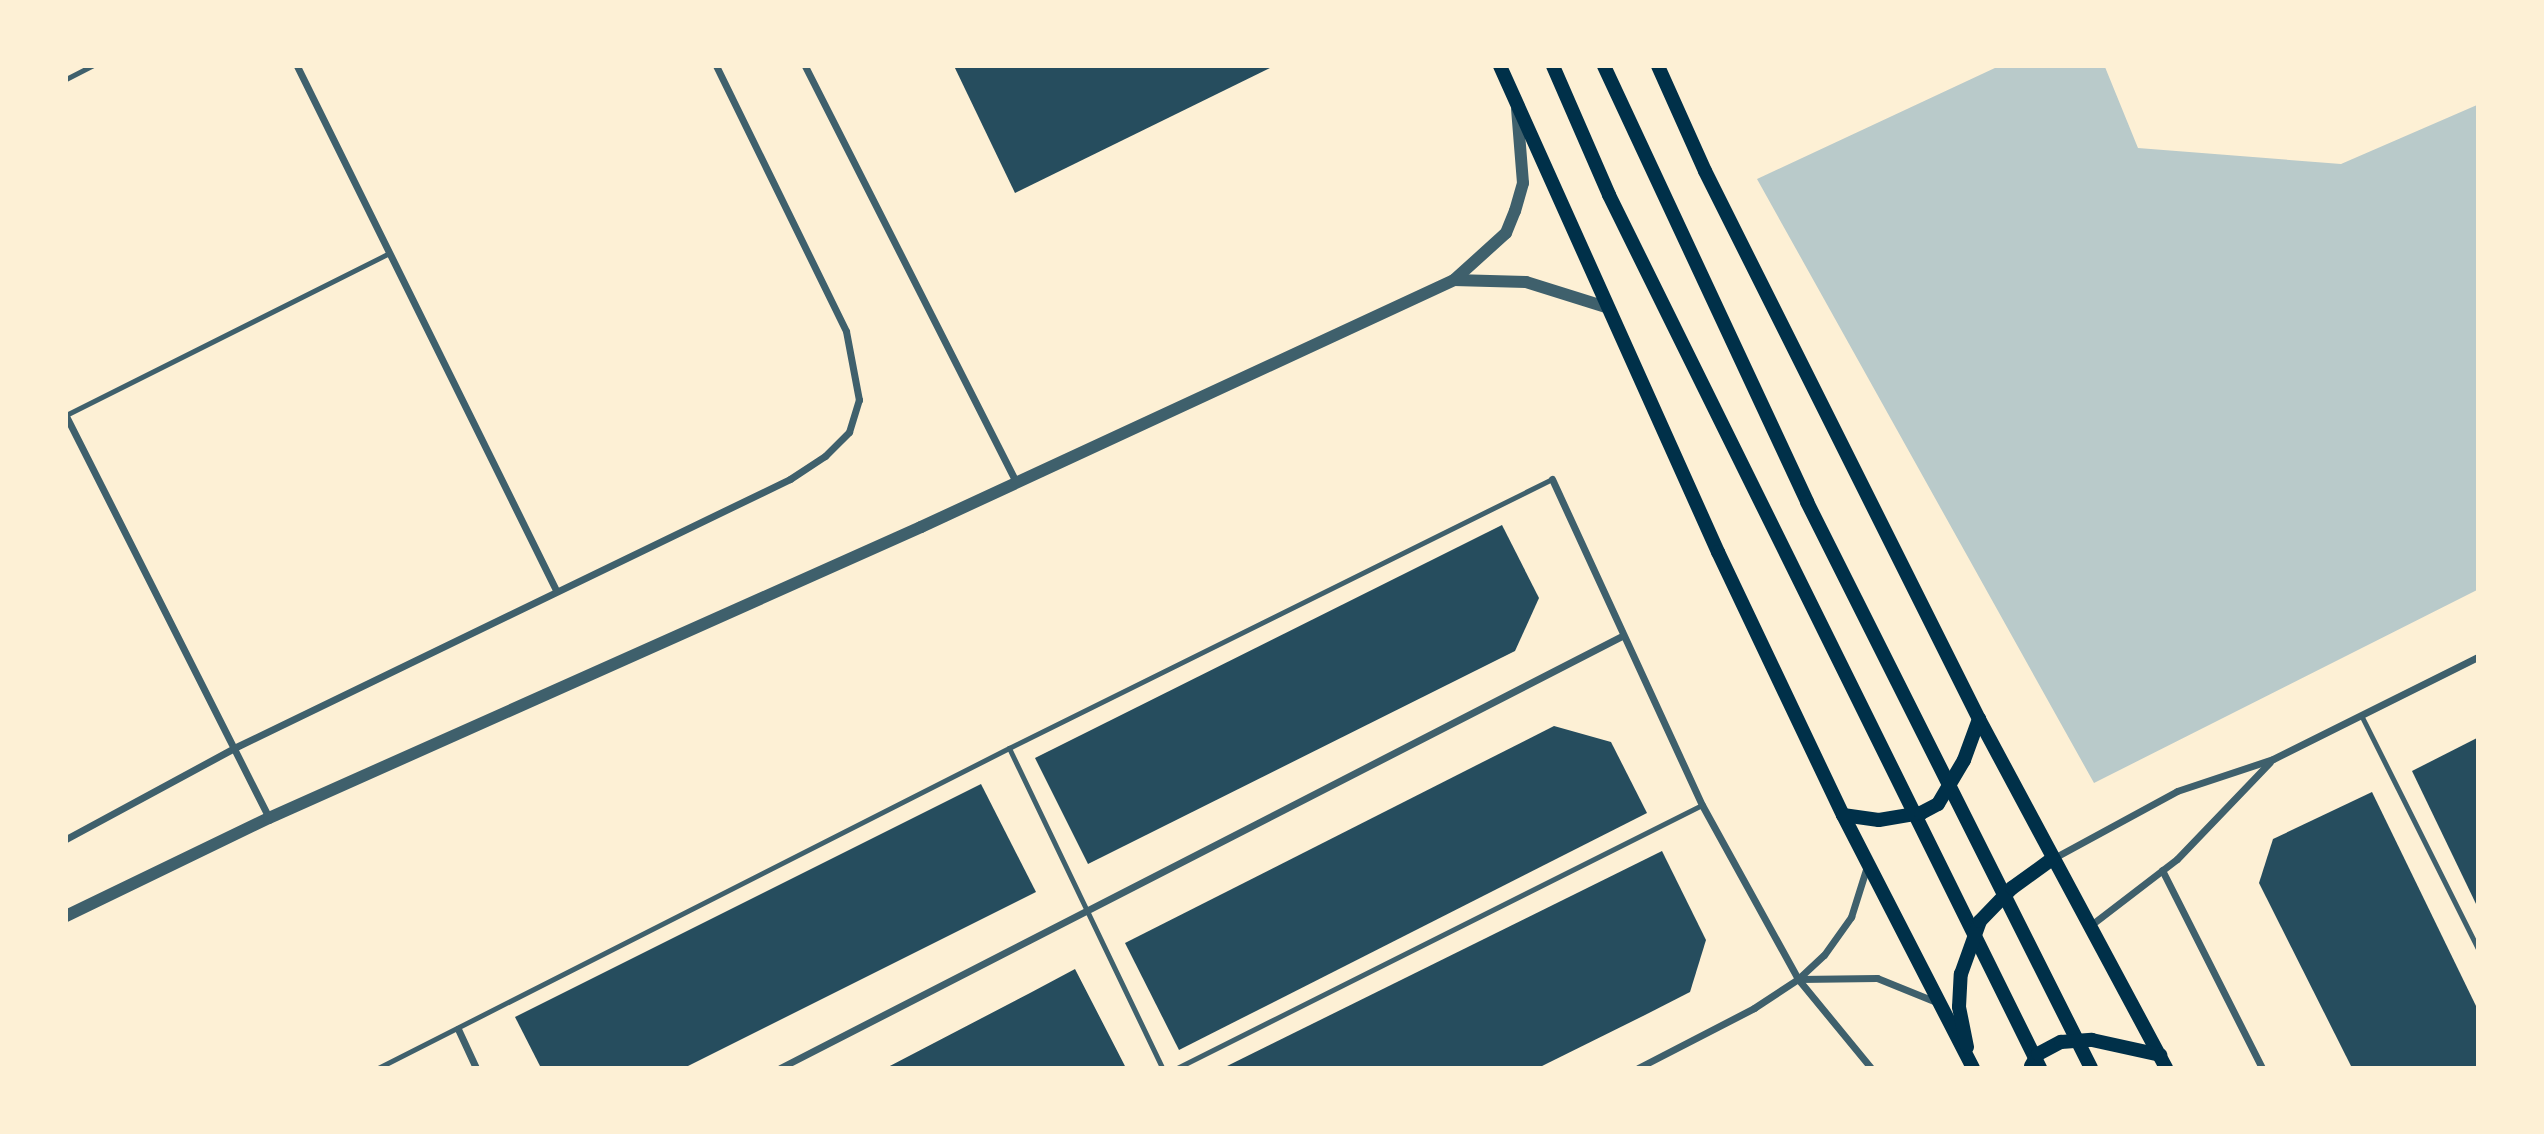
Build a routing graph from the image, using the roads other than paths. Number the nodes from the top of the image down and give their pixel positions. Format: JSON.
{"nodes":[{"id":1,"x":92,"y":66,"type":"edge"},
{"id":2,"x":298,"y":66,"type":"edge"},
{"id":3,"x":716,"y":66,"type":"edge"},
{"id":4,"x":805,"y":66,"type":"edge"},
{"id":5,"x":1500,"y":66,"type":"edge"},
{"id":6,"x":1553,"y":66,"type":"edge"},
{"id":7,"x":1604,"y":66,"type":"edge"},
{"id":8,"x":1658,"y":66,"type":"edge"},
{"id":9,"x":66,"y":79,"type":"edge"},
{"id":10,"x":1517,"y":109,"type":"junction"},
{"id":11,"x":389,"y":253,"type":"junction"},
{"id":12,"x":1454,"y":280,"type":"junction"},
{"id":13,"x":1609,"y":307,"type":"junction"},
{"id":14,"x":66,"y":416,"type":"edge"},
{"id":15,"x":1552,"y":479,"type":"joint"},
{"id":16,"x":1016,"y":482,"type":"junction"},
{"id":17,"x":556,"y":590,"type":"junction"},
{"id":18,"x":1622,"y":636,"type":"junction"},
{"id":19,"x":2477,"y":657,"type":"edge"},
{"id":20,"x":2361,"y":715,"type":"junction"},
{"id":21,"x":1979,"y":719,"type":"junction"},
{"id":22,"x":234,"y":748,"type":"junction"},
{"id":23,"x":1009,"y":748,"type":"junction"},
{"id":24,"x":2273,"y":759,"type":"junction"},
{"id":25,"x":1702,"y":805,"type":"junction"},
{"id":26,"x":1843,"y":815,"type":"junction"},
{"id":27,"x":269,"y":818,"type":"junction"},
{"id":28,"x":66,"y":839,"type":"edge"},
{"id":29,"x":2052,"y":859,"type":"junction"},
{"id":30,"x":1868,"y":862,"type":"junction"},
{"id":31,"x":2162,"y":870,"type":"junction"},
{"id":32,"x":1086,"y":910,"type":"junction"},
{"id":33,"x":66,"y":916,"type":"edge"},
{"id":34,"x":2091,"y":925,"type":"junction"},
{"id":35,"x":2477,"y":948,"type":"edge"},
{"id":36,"x":1798,"y":979,"type":"junction"},
{"id":37,"x":1937,"y":1003,"type":"junction"},
{"id":38,"x":458,"y":1029,"type":"junction"},
{"id":39,"x":2163,"y":1061,"type":"edge"},
{"id":40,"x":1972,"y":1066,"type":"edge"},
{"id":41,"x":378,"y":1068,"type":"edge"},
{"id":42,"x":476,"y":1068,"type":"edge"},
{"id":43,"x":780,"y":1068,"type":"edge"},
{"id":44,"x":1162,"y":1068,"type":"edge"},
{"id":45,"x":1177,"y":1068,"type":"edge"},
{"id":46,"x":1638,"y":1068,"type":"edge"},
{"id":47,"x":1871,"y":1068,"type":"edge"},
{"id":48,"x":2031,"y":1068,"type":"edge"},
{"id":49,"x":2040,"y":1068,"type":"edge"},
{"id":50,"x":2091,"y":1068,"type":"edge"},
{"id":51,"x":2262,"y":1068,"type":"edge"}],
"edges":[{"from":1,"to":9,"type":"lane"},
{"from":2,"to":11,"type":"street"},
{"from":3,"to":17,"type":"street"},
{"from":4,"to":16,"type":"street"},
{"from":5,"to":10,"type":"main road"},
{"from":6,"to":49,"type":"main road"},
{"from":7,"to":50,"type":"main road"},
{"from":8,"to":21,"type":"main road"},
{"from":10,"to":12,"type":"street"},
{"from":10,"to":13,"type":"main road"},
{"from":11,"to":14,"type":"lane"},
{"from":11,"to":17,"type":"street"},
{"from":12,"to":13,"type":"street"},
{"from":12,"to":16,"type":"street"},
{"from":13,"to":26,"type":"main road"},
{"from":14,"to":22,"type":"street"},
{"from":15,"to":18,"type":"street"},
{"from":15,"to":23,"type":"lane"},
{"from":16,"to":27,"type":"street"},
{"from":17,"to":22,"type":"street"},
{"from":18,"to":25,"type":"street"},
{"from":18,"to":32,"type":"street"},
{"from":19,"to":20,"type":"street"},
{"from":20,"to":24,"type":"street"},
{"from":20,"to":35,"type":"lane"},
{"from":21,"to":26,"type":"main road"},
{"from":21,"to":29,"type":"main road"},
{"from":22,"to":27,"type":"street"},
{"from":22,"to":28,"type":"street"},
{"from":23,"to":32,"type":"lane"},
{"from":23,"to":38,"type":"lane"},
{"from":24,"to":29,"type":"street"},
{"from":24,"to":31,"type":"street"},
{"from":25,"to":36,"type":"street"},
{"from":25,"to":45,"type":"lane"},
{"from":26,"to":30,"type":"main road"},
{"from":27,"to":33,"type":"street"},
{"from":29,"to":34,"type":"main road"},
{"from":29,"to":40,"type":"main road"},
{"from":30,"to":36,"type":"street"},
{"from":30,"to":37,"type":"main road"},
{"from":31,"to":34,"type":"street"},
{"from":31,"to":51,"type":"street"},
{"from":32,"to":43,"type":"street"},
{"from":32,"to":44,"type":"lane"},
{"from":34,"to":39,"type":"main road"},
{"from":36,"to":37,"type":"street"},
{"from":36,"to":46,"type":"street"},
{"from":36,"to":47,"type":"street"},
{"from":37,"to":40,"type":"main road"},
{"from":38,"to":41,"type":"lane"},
{"from":38,"to":42,"type":"street"},
{"from":39,"to":48,"type":"main road"}]}
